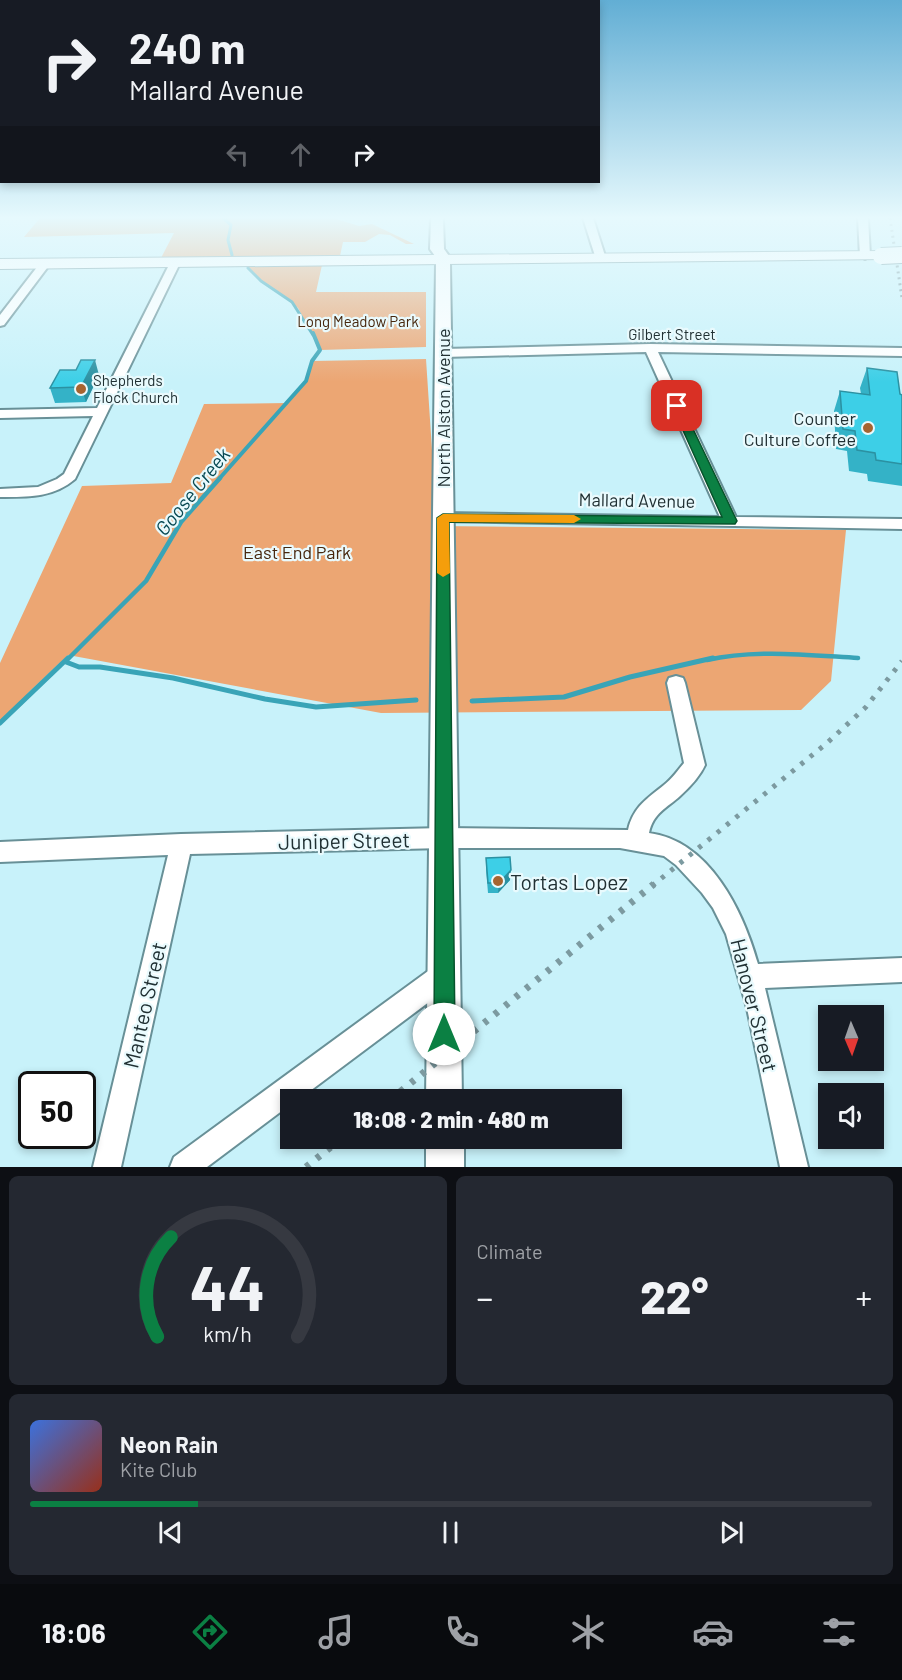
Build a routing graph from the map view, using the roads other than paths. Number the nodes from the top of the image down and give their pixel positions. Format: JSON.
{"nodes":[{"id":1,"x":39,"y":272,"type":"edge"},
{"id":2,"x":170,"y":272,"type":"edge"},
{"id":3,"x":442,"y":272,"type":"edge"},
{"id":4,"x":0,"y":323,"type":"edge"},
{"id":5,"x":650,"y":348,"type":"junction"},
{"id":6,"x":902,"y":352,"type":"edge"},
{"id":7,"x":443,"y":353,"type":"junction"},
{"id":8,"x":102,"y":412,"type":"junction"},
{"id":9,"x":0,"y":414,"type":"edge"},
{"id":10,"x":0,"y":493,"type":"edge"},
{"id":11,"x":443,"y":518,"type":"junction"},
{"id":12,"x":730,"y":521,"type":"junction"},
{"id":13,"x":902,"y":524,"type":"edge"},
{"id":14,"x":676,"y":682,"type":"dead end"},
{"id":15,"x":444,"y":838,"type":"junction"},
{"id":16,"x":637,"y":840,"type":"junction"},
{"id":17,"x":181,"y":843,"type":"junction"},
{"id":18,"x":0,"y":852,"type":"edge"},
{"id":19,"x":684,"y":858,"type":"joint"},
{"id":20,"x":902,"y":970,"type":"edge"},
{"id":21,"x":444,"y":975,"type":"junction"},
{"id":22,"x":750,"y":976,"type":"junction"},
{"id":23,"x":444,"y":1089,"type":"edge"},
{"id":24,"x":445,"y":1149,"type":"edge"},
{"id":25,"x":107,"y":1167,"type":"edge"},
{"id":26,"x":184,"y":1167,"type":"edge"},
{"id":27,"x":445,"y":1167,"type":"edge"},
{"id":28,"x":794,"y":1167,"type":"edge"}],
"edges":[{"from":1,"to":4,"type":"street"},
{"from":2,"to":8,"type":"street"},
{"from":3,"to":7,"type":"main road","name":"North Alston Avenue"},
{"from":5,"to":6,"type":"street","name":"Gilbert Street"},
{"from":5,"to":7,"type":"street","name":"Gilbert Street"},
{"from":5,"to":12,"type":"street"},
{"from":7,"to":11,"type":"main road","name":"North Alston Avenue"},
{"from":8,"to":9,"type":"street"},
{"from":8,"to":10,"type":"street"},
{"from":11,"to":12,"type":"street","name":"Mallard Avenue"},
{"from":11,"to":15,"type":"main road","name":"North Alston Avenue"},
{"from":12,"to":13,"type":"street","name":"Mallard Avenue"},
{"from":14,"to":16,"type":"street"},
{"from":15,"to":16,"type":"street","name":"Juniper Street"},
{"from":15,"to":17,"type":"street","name":"Juniper Street"},
{"from":15,"to":21,"type":"main road","name":"North Alston Avenue"},
{"from":16,"to":19,"type":"street","name":"Juniper Street"},
{"from":17,"to":18,"type":"street","name":"Juniper Street"},
{"from":17,"to":25,"type":"street","name":"Manteo Street"},
{"from":19,"to":22,"type":"street","name":"Hanover Street"},
{"from":20,"to":22,"type":"street"},
{"from":21,"to":23,"type":"main road","name":"North Alston Avenue"},
{"from":21,"to":26,"type":"street"},
{"from":22,"to":28,"type":"street","name":"Hanover Street"},
{"from":24,"to":27,"type":"main road"}]}
